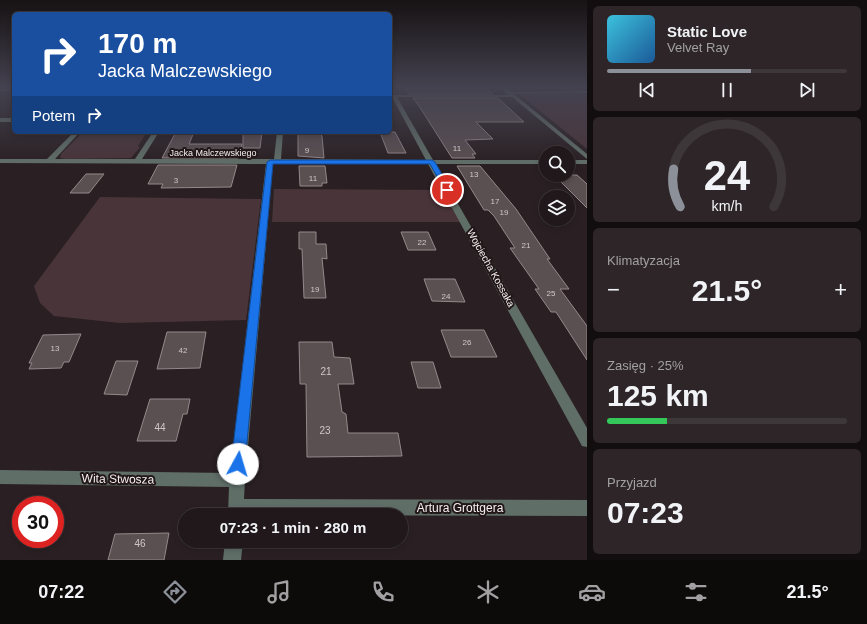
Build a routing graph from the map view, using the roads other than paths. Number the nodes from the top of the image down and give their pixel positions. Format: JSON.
{"nodes":[{"id":1,"x":402,"y":113,"type":"edge"},
{"id":2,"x":534,"y":113,"type":"edge"},
{"id":3,"x":0,"y":120,"type":"edge"},
{"id":4,"x":12,"y":120,"type":"edge"},
{"id":5,"x":75,"y":134,"type":"edge"},
{"id":6,"x":155,"y":134,"type":"edge"},
{"id":7,"x":280,"y":134,"type":"edge"},
{"id":8,"x":587,"y":157,"type":"edge"},
{"id":9,"x":0,"y":161,"type":"edge"},
{"id":10,"x":49,"y":161,"type":"junction"},
{"id":11,"x":137,"y":162,"type":"junction"},
{"id":12,"x":274,"y":162,"type":"junction"},
{"id":13,"x":432,"y":162,"type":"junction"},
{"id":14,"x":539,"y":162,"type":"edge"},
{"id":15,"x":575,"y":162,"type":"edge"},
{"id":16,"x":587,"y":162,"type":"edge"},
{"id":17,"x":587,"y":441,"type":"edge"},
{"id":18,"x":0,"y":477,"type":"edge"},
{"id":19,"x":236,"y":480,"type":"junction"},
{"id":20,"x":236,"y":508,"type":"edge"},
{"id":21,"x":587,"y":508,"type":"edge"},
{"id":22,"x":408,"y":510,"type":"edge"},
{"id":23,"x":233,"y":548,"type":"edge"},
{"id":24,"x":232,"y":560,"type":"edge"}],
"edges":[{"from":1,"to":13,"type":"street","name":"Wojciecha Kossaka"},
{"from":2,"to":8,"type":"street"},
{"from":3,"to":4,"type":"street"},
{"from":5,"to":10,"type":"street"},
{"from":6,"to":11,"type":"street"},
{"from":7,"to":12,"type":"street"},
{"from":9,"to":10,"type":"street","name":"Jacka Malczewskiego"},
{"from":10,"to":11,"type":"street","name":"Jacka Malczewskiego"},
{"from":11,"to":12,"type":"street","name":"Jacka Malczewskiego"},
{"from":12,"to":13,"type":"street","name":"Jacka Malczewskiego"},
{"from":12,"to":19,"type":"street"},
{"from":13,"to":14,"type":"street","name":"Jacka Malczewskiego"},
{"from":13,"to":17,"type":"street","name":"Wojciecha Kossaka"},
{"from":15,"to":16,"type":"street"},
{"from":18,"to":19,"type":"street","name":"Wita Stwosza"},
{"from":19,"to":20,"type":"street"},
{"from":21,"to":22,"type":"street","name":"Artura Grottgera"},
{"from":23,"to":24,"type":"street"}]}
